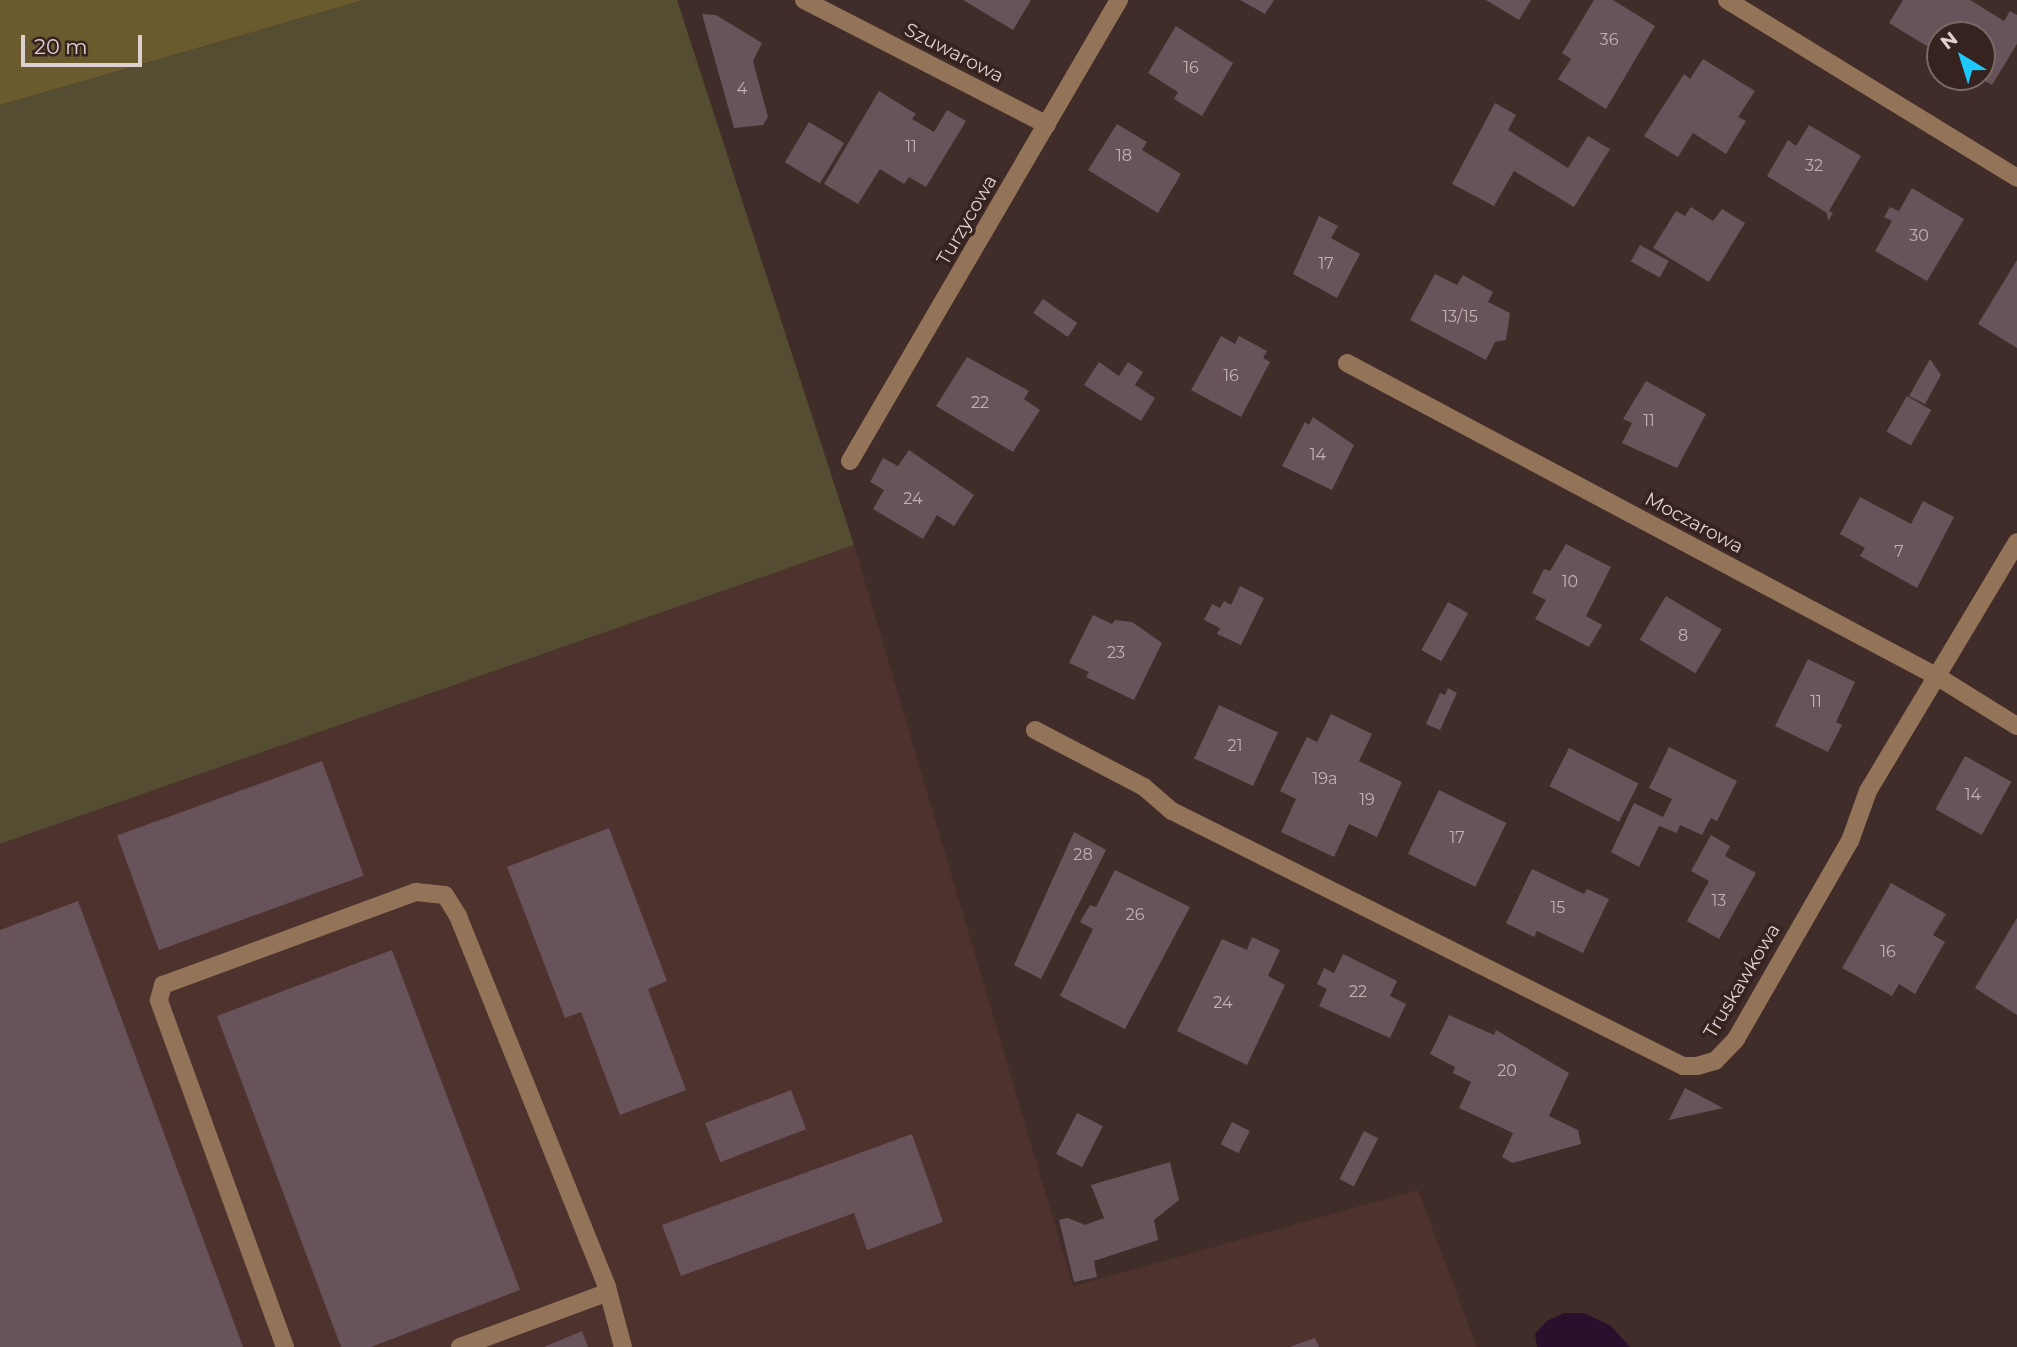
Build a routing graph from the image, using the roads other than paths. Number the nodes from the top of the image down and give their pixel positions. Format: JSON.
{"nodes":[{"id":1,"x":804,"y":0,"type":"edge"},
{"id":2,"x":1119,"y":0,"type":"edge"},
{"id":3,"x":1727,"y":0,"type":"edge"},
{"id":4,"x":1047,"y":125,"type":"junction"},
{"id":5,"x":2017,"y":177,"type":"edge"},
{"id":6,"x":1347,"y":363,"type":"dead end"},
{"id":7,"x":850,"y":461,"type":"dead end"},
{"id":8,"x":2017,"y":542,"type":"edge"},
{"id":9,"x":1938,"y":677,"type":"junction"},
{"id":10,"x":2017,"y":726,"type":"edge"},
{"id":11,"x":1035,"y":730,"type":"dead end"},
{"id":12,"x":606,"y":1293,"type":"junction"},
{"id":13,"x":285,"y":1347,"type":"edge"},
{"id":14,"x":460,"y":1347,"type":"edge"},
{"id":15,"x":622,"y":1347,"type":"edge"}],
"edges":[{"from":1,"to":4,"type":"street","name":"Szuwarowa"},
{"from":2,"to":4,"type":"street","name":"Turzycowa"},
{"from":3,"to":5,"type":"street"},
{"from":4,"to":7,"type":"street","name":"Turzycowa"},
{"from":6,"to":9,"type":"street","name":"Moczarowa"},
{"from":8,"to":9,"type":"street","name":"Truskawkowa"},
{"from":9,"to":10,"type":"street","name":"Moczarowa"},
{"from":9,"to":11,"type":"street","name":"Truskawkowa"},
{"from":12,"to":13,"type":"street"},
{"from":12,"to":14,"type":"street"},
{"from":12,"to":15,"type":"street"}]}
